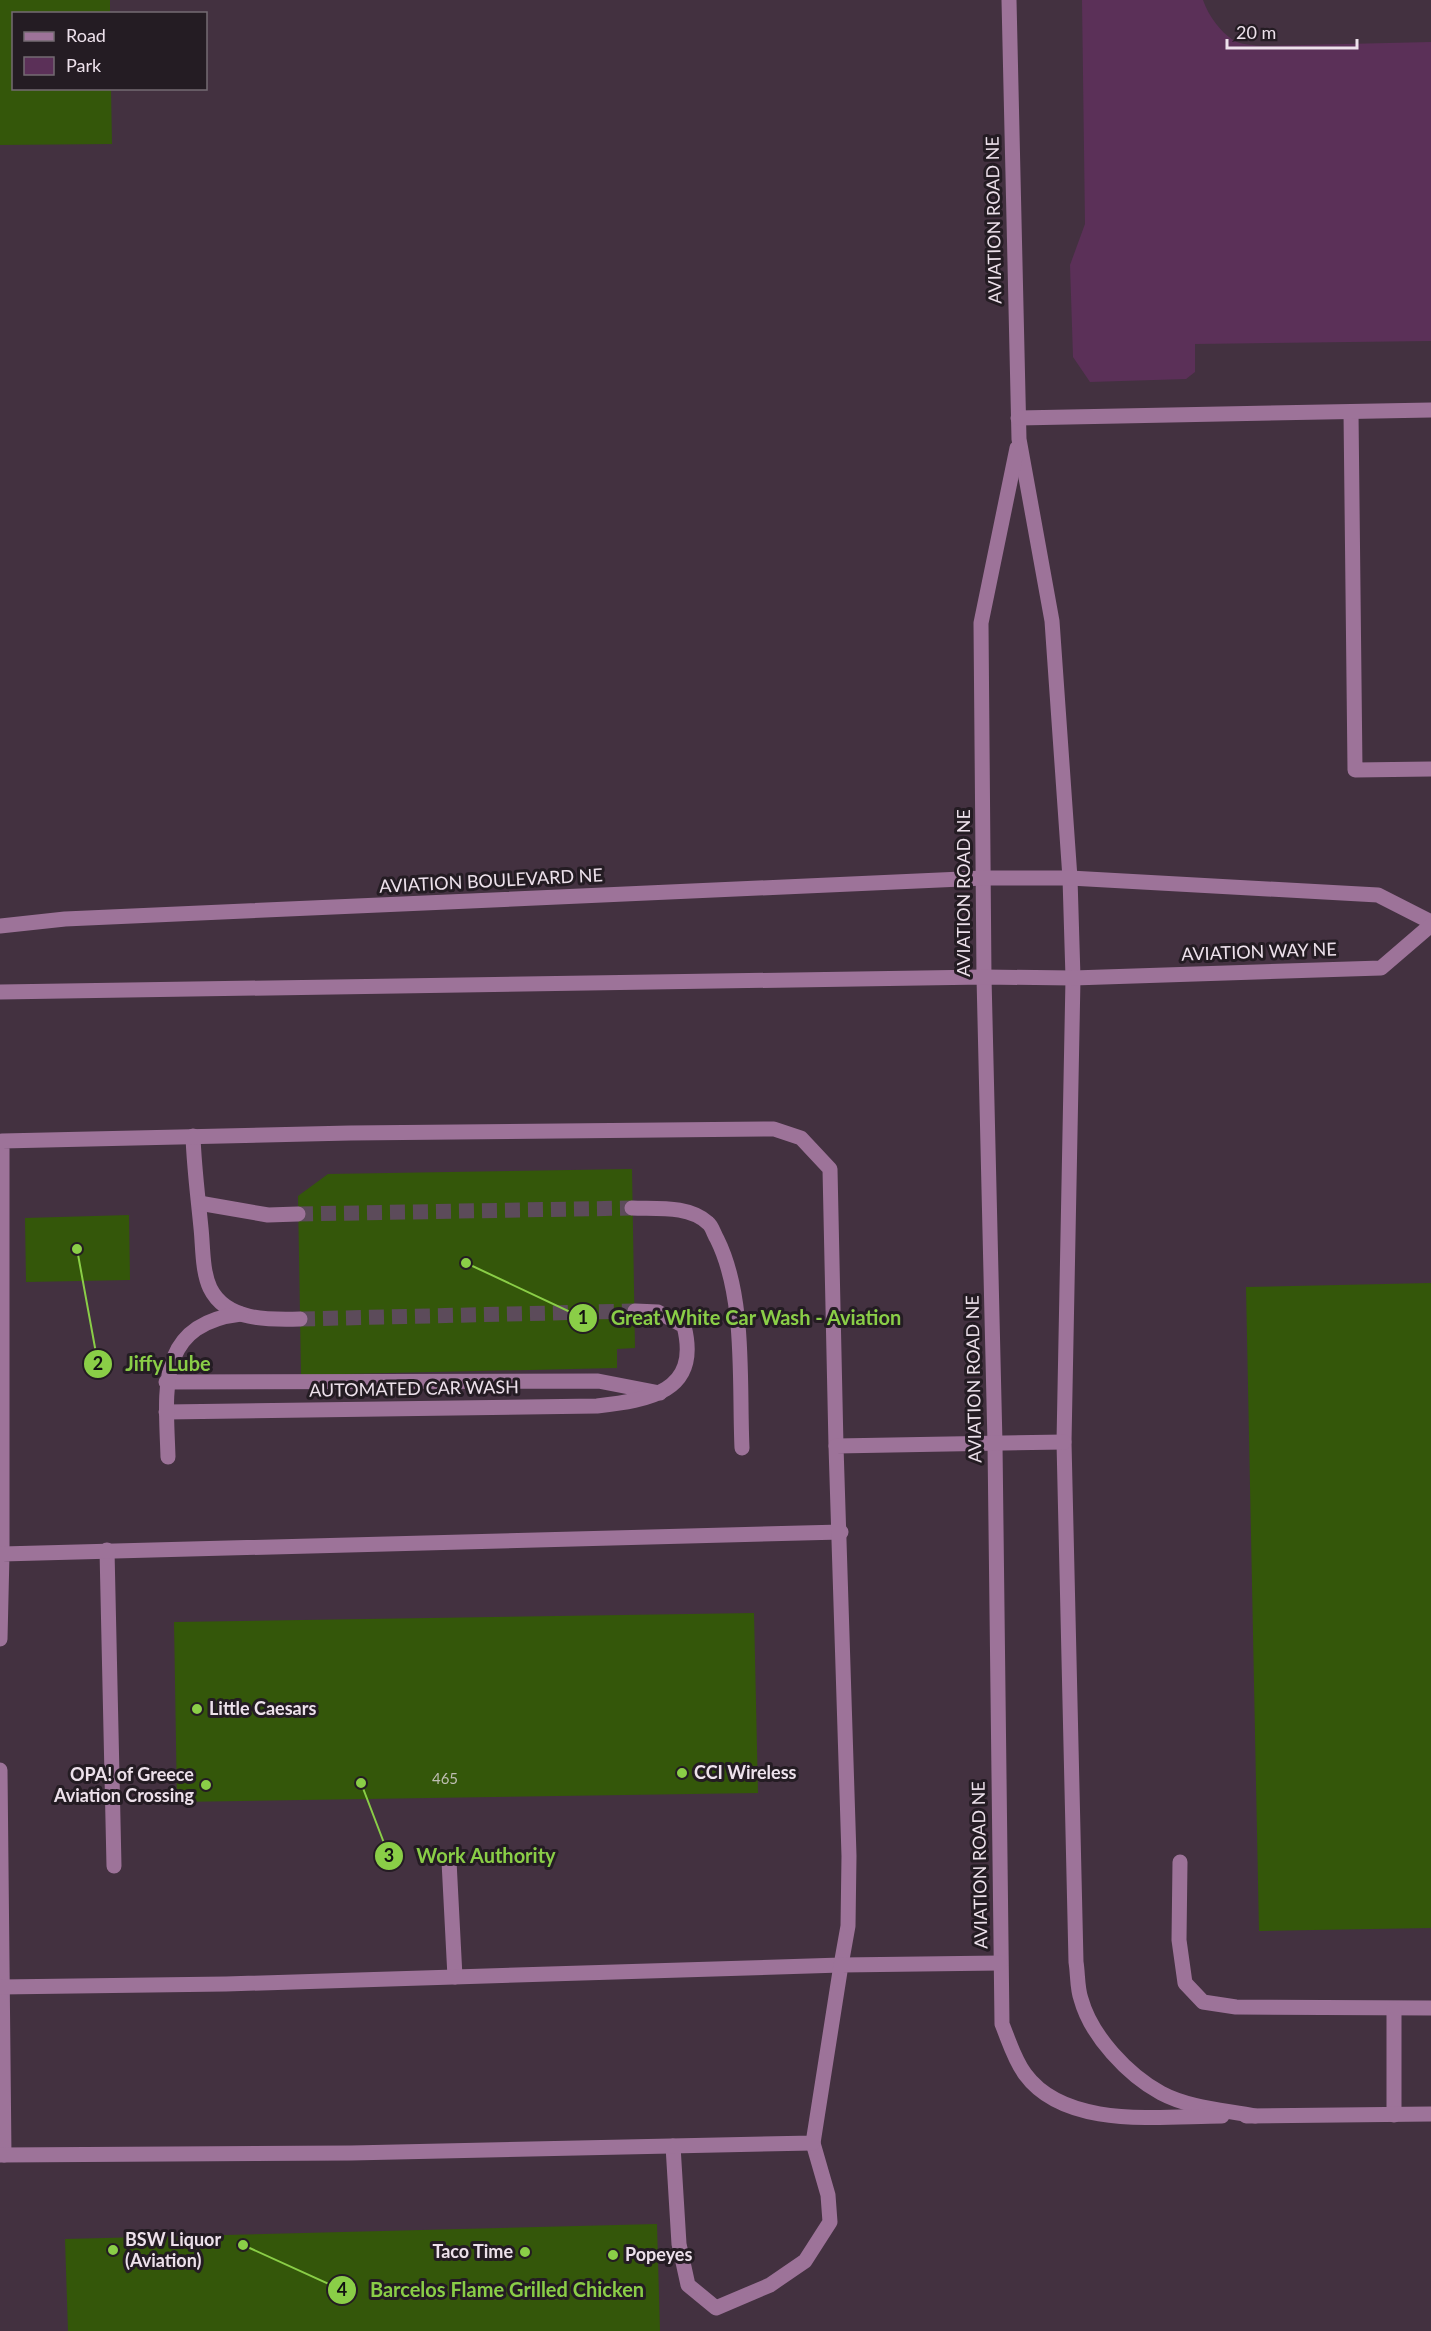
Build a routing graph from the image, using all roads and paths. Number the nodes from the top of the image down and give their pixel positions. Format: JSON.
{"nodes":[{"id":1,"x":1009,"y":0,"type":"edge"},
{"id":2,"x":1431,"y":410,"type":"edge"},
{"id":3,"x":1351,"y":412,"type":"junction"},
{"id":4,"x":1018,"y":418,"type":"junction"},
{"id":5,"x":1019,"y":439,"type":"junction"},
{"id":6,"x":1431,"y":769,"type":"edge"},
{"id":7,"x":984,"y":878,"type":"junction"},
{"id":8,"x":1070,"y":878,"type":"junction"},
{"id":9,"x":1431,"y":924,"type":"edge"},
{"id":10,"x":0,"y":926,"type":"edge"},
{"id":11,"x":984,"y":977,"type":"junction"},
{"id":12,"x":1073,"y":978,"type":"junction"},
{"id":13,"x":0,"y":992,"type":"edge"},
{"id":14,"x":193,"y":1136,"type":"junction"},
{"id":15,"x":199,"y":1203,"type":"junction"},
{"id":16,"x":632,"y":1208,"type":"tunnel mouth"},
{"id":17,"x":298,"y":1214,"type":"tunnel mouth"},
{"id":18,"x":635,"y":1311,"type":"tunnel mouth"},
{"id":19,"x":241,"y":1314,"type":"junction"},
{"id":20,"x":300,"y":1318,"type":"tunnel mouth"},
{"id":21,"x":166,"y":1382,"type":"junction"},
{"id":22,"x":660,"y":1393,"type":"junction"},
{"id":23,"x":166,"y":1412,"type":"junction"},
{"id":24,"x":1064,"y":1442,"type":"junction"},
{"id":25,"x":995,"y":1444,"type":"junction"},
{"id":26,"x":836,"y":1446,"type":"junction"},
{"id":27,"x":742,"y":1448,"type":"dead end"},
{"id":28,"x":168,"y":1457,"type":"dead end"},
{"id":29,"x":841,"y":1532,"type":"junction"},
{"id":30,"x":107,"y":1550,"type":"junction"},
{"id":31,"x":2,"y":1554,"type":"junction"},
{"id":32,"x":0,"y":1639,"type":"edge"},
{"id":33,"x":0,"y":1770,"type":"edge"},
{"id":34,"x":449,"y":1861,"type":"dead end"},
{"id":35,"x":1180,"y":1862,"type":"dead end"},
{"id":36,"x":114,"y":1866,"type":"dead end"},
{"id":37,"x":1000,"y":1963,"type":"junction"},
{"id":38,"x":841,"y":1965,"type":"junction"},
{"id":39,"x":455,"y":1977,"type":"junction"},
{"id":40,"x":2,"y":1987,"type":"edge"},
{"id":41,"x":1431,"y":2008,"type":"edge"},
{"id":42,"x":1394,"y":2009,"type":"junction"},
{"id":43,"x":1431,"y":2114,"type":"edge"},
{"id":44,"x":1394,"y":2115,"type":"junction"},
{"id":45,"x":1255,"y":2116,"type":"junction"},
{"id":46,"x":813,"y":2143,"type":"junction"},
{"id":47,"x":673,"y":2146,"type":"junction"},
{"id":48,"x":2,"y":2155,"type":"edge"}],
"edges":[{"from":1,"to":4,"type":"street","name":"AVIATION ROAD NE"},
{"from":2,"to":3,"type":"street"},
{"from":3,"to":4,"type":"street"},
{"from":3,"to":6,"type":"street"},
{"from":4,"to":5,"type":"street","name":"AVIATION ROAD NE"},
{"from":5,"to":7,"type":"street","name":"AVIATION ROAD NE"},
{"from":5,"to":8,"type":"street","name":"AVIATION ROAD NE"},
{"from":7,"to":8,"type":"street","name":"AVIATION BOULEVARD NE"},
{"from":7,"to":10,"type":"street","name":"AVIATION BOULEVARD NE"},
{"from":7,"to":11,"type":"street","name":"AVIATION ROAD NE"},
{"from":8,"to":9,"type":"street","name":"AVIATION WAY NE"},
{"from":8,"to":12,"type":"street","name":"AVIATION ROAD NE"},
{"from":9,"to":12,"type":"street","name":"AVIATION WAY NE"},
{"from":11,"to":12,"type":"street","name":"AVIATION WAY NE"},
{"from":11,"to":13,"type":"street"},
{"from":11,"to":25,"type":"street","name":"AVIATION ROAD NE"},
{"from":12,"to":24,"type":"street","name":"AVIATION ROAD NE"},
{"from":14,"to":15,"type":"street"},
{"from":14,"to":26,"type":"street"},
{"from":14,"to":31,"type":"street"},
{"from":15,"to":17,"type":"street"},
{"from":15,"to":19,"type":"street"},
{"from":16,"to":27,"type":"street"},
{"from":18,"to":22,"type":"street","name":"AUTOMATED CAR WASH"},
{"from":19,"to":20,"type":"street"},
{"from":19,"to":21,"type":"street"},
{"from":21,"to":22,"type":"street","name":"AUTOMATED CAR WASH"},
{"from":21,"to":23,"type":"street"},
{"from":22,"to":23,"type":"street","name":"AUTOMATED CAR WASH"},
{"from":23,"to":28,"type":"street"},
{"from":24,"to":25,"type":"street"},
{"from":24,"to":45,"type":"street","name":"AVIATION ROAD NE"},
{"from":25,"to":26,"type":"street"},
{"from":25,"to":37,"type":"street","name":"AVIATION ROAD NE"},
{"from":26,"to":29,"type":"street"},
{"from":29,"to":30,"type":"street"},
{"from":29,"to":38,"type":"street"},
{"from":30,"to":31,"type":"street"},
{"from":30,"to":36,"type":"street"},
{"from":31,"to":32,"type":"street"},
{"from":33,"to":40,"type":"street"},
{"from":34,"to":39,"type":"street"},
{"from":35,"to":42,"type":"street"},
{"from":37,"to":38,"type":"street"},
{"from":37,"to":45,"type":"street","name":"AVIATION ROAD NE"},
{"from":38,"to":39,"type":"street"},
{"from":38,"to":46,"type":"street"},
{"from":39,"to":40,"type":"street"},
{"from":40,"to":48,"type":"street"},
{"from":41,"to":42,"type":"street"},
{"from":42,"to":44,"type":"street"},
{"from":43,"to":44,"type":"street","name":"AVIATION ROAD NE"},
{"from":44,"to":45,"type":"street","name":"AVIATION ROAD NE"},
{"from":46,"to":47,"type":"street"},
{"from":46,"to":47,"type":"street"},
{"from":47,"to":48,"type":"street"}]}
